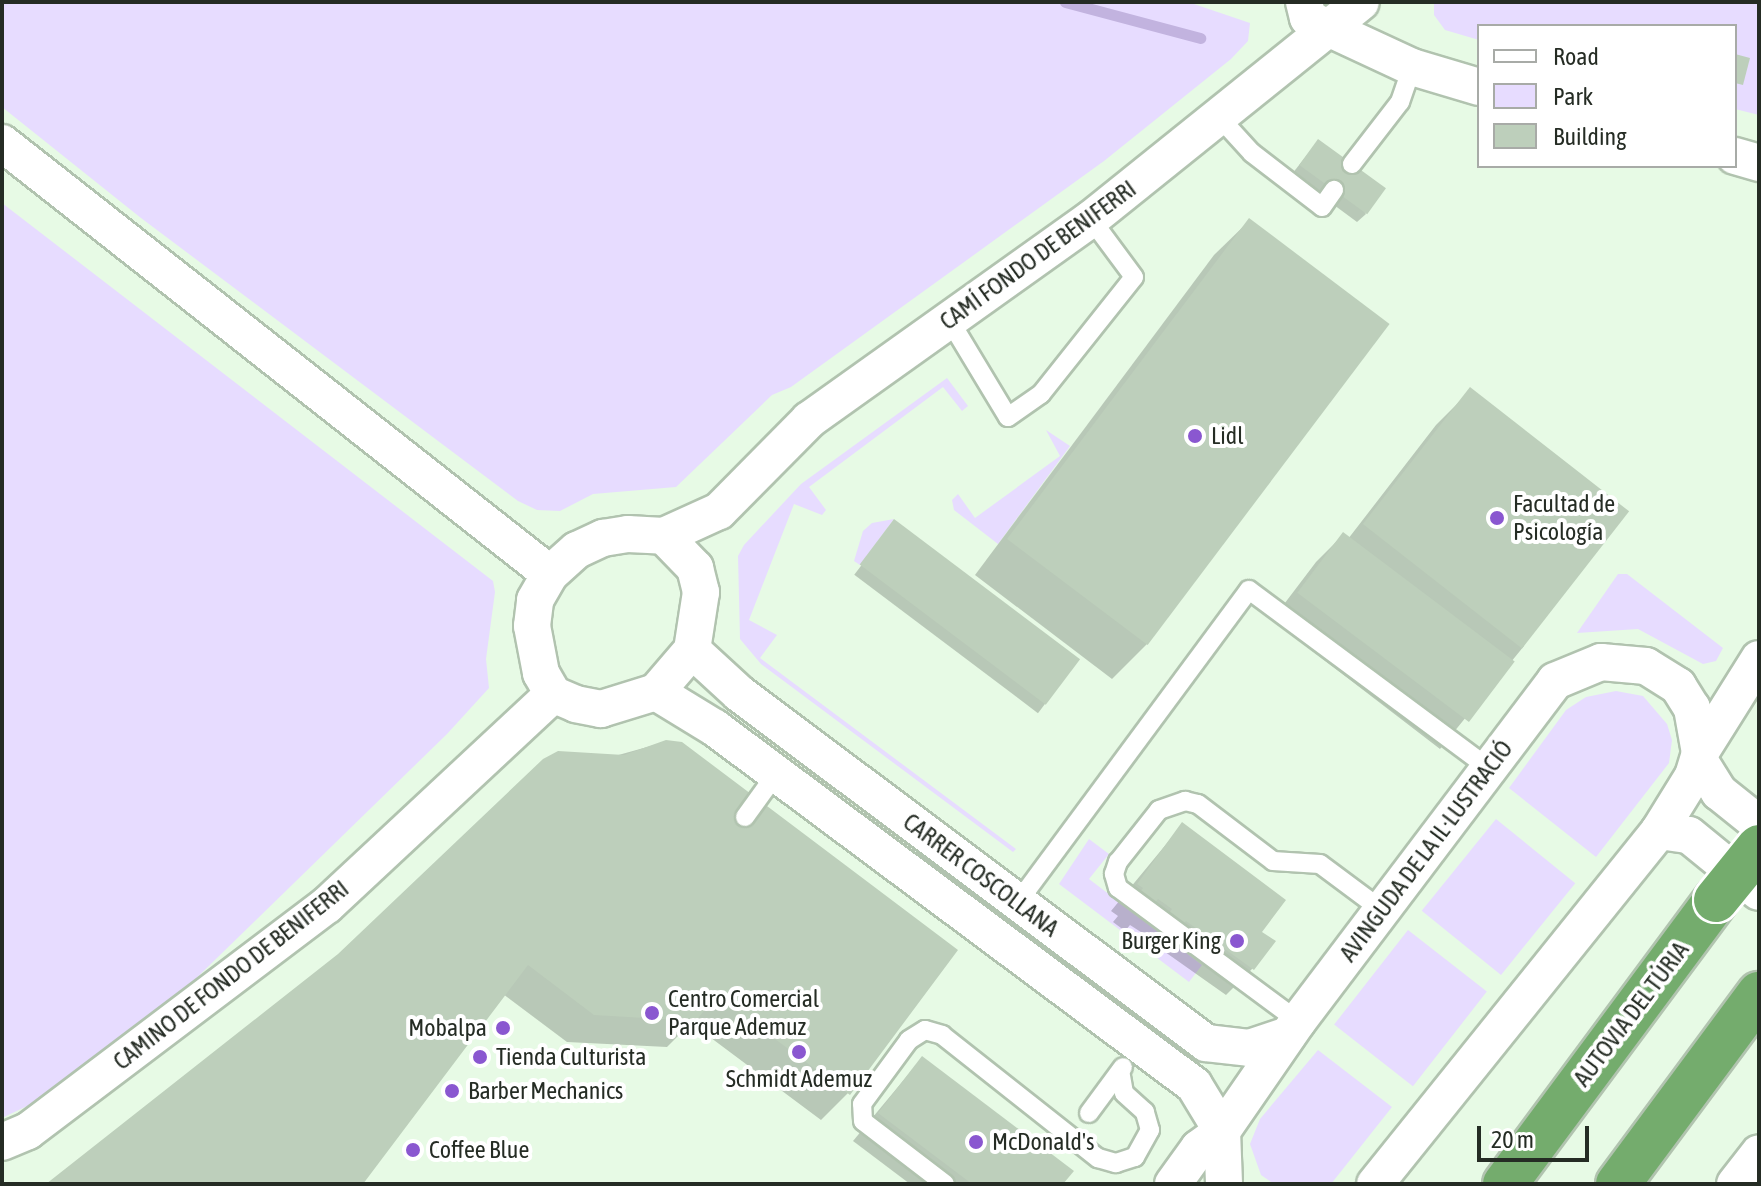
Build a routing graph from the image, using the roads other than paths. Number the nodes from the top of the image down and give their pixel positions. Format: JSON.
{"nodes":[{"id":1,"x":1304,"y":2,"type":"edge"},
{"id":2,"x":1361,"y":2,"type":"edge"},
{"id":3,"x":1330,"y":29,"type":"junction"},
{"id":4,"x":1412,"y":67,"type":"junction"},
{"id":5,"x":1477,"y":86,"type":"edge"},
{"id":6,"x":1220,"y":118,"type":"junction"},
{"id":7,"x":2,"y":143,"type":"edge"},
{"id":8,"x":1737,"y":157,"type":"edge"},
{"id":9,"x":1759,"y":163,"type":"edge"},
{"id":10,"x":1352,"y":164,"type":"dead end"},
{"id":11,"x":1334,"y":190,"type":"dead end"},
{"id":12,"x":1091,"y":219,"type":"junction"},
{"id":13,"x":950,"y":321,"type":"junction"},
{"id":14,"x":719,"y":511,"type":"junction"},
{"id":15,"x":664,"y":536,"type":"junction"},
{"id":16,"x":695,"y":568,"type":"junction"},
{"id":17,"x":550,"y":574,"type":"junction"},
{"id":18,"x":692,"y":650,"type":"junction"},
{"id":19,"x":1751,"y":670,"type":"edge"},
{"id":20,"x":1678,"y":686,"type":"junction"},
{"id":21,"x":656,"y":692,"type":"junction"},
{"id":22,"x":553,"y":694,"type":"junction"},
{"id":23,"x":1700,"y":756,"type":"junction"},
{"id":24,"x":1489,"y":768,"type":"junction"},
{"id":25,"x":776,"y":774,"type":"junction"},
{"id":26,"x":745,"y":817,"type":"dead end"},
{"id":27,"x":1759,"y":824,"type":"edge"},
{"id":28,"x":1659,"y":831,"type":"junction"},
{"id":29,"x":1759,"y":847,"type":"edge"},
{"id":30,"x":1759,"y":892,"type":"edge"},
{"id":31,"x":1018,"y":902,"type":"junction"},
{"id":32,"x":1382,"y":910,"type":"junction"},
{"id":33,"x":1759,"y":994,"type":"edge"},
{"id":34,"x":1293,"y":1028,"type":"junction"},
{"id":35,"x":1128,"y":1058,"type":"junction"},
{"id":36,"x":1089,"y":1113,"type":"dead end"},
{"id":37,"x":1222,"y":1131,"type":"junction"},
{"id":38,"x":2,"y":1142,"type":"edge"},
{"id":39,"x":1759,"y":1153,"type":"edge"},
{"id":40,"x":945,"y":1184,"type":"edge"},
{"id":41,"x":1173,"y":1184,"type":"edge"},
{"id":42,"x":1224,"y":1184,"type":"edge"},
{"id":43,"x":1375,"y":1184,"type":"edge"},
{"id":44,"x":1505,"y":1184,"type":"edge"},
{"id":45,"x":1618,"y":1184,"type":"edge"},
{"id":46,"x":1735,"y":1184,"type":"edge"}],
"edges":[{"from":1,"to":3,"type":"street"},
{"from":2,"to":3,"type":"street","name":"CAMÍ FONDO DE BENIFERRI"},
{"from":3,"to":4,"type":"street"},
{"from":3,"to":6,"type":"street","name":"CAMÍ FONDO DE BENIFERRI"},
{"from":4,"to":5,"type":"street"},
{"from":4,"to":10,"type":"lane"},
{"from":6,"to":11,"type":"lane"},
{"from":6,"to":12,"type":"street","name":"CAMÍ FONDO DE BENIFERRI"},
{"from":7,"to":17,"type":"street"},
{"from":8,"to":9,"type":"street"},
{"from":12,"to":13,"type":"street","name":"CAMÍ FONDO DE BENIFERRI"},
{"from":12,"to":13,"type":"lane"},
{"from":13,"to":14,"type":"street","name":"CAMÍ FONDO DE BENIFERRI"},
{"from":14,"to":15,"type":"street","name":"CAMÍ FONDO DE BENIFERRI"},
{"from":14,"to":16,"type":"street","name":"CAMÍ FONDO DE BENIFERRI"},
{"from":15,"to":16,"type":"street"},
{"from":15,"to":17,"type":"street"},
{"from":16,"to":18,"type":"street"},
{"from":17,"to":22,"type":"street"},
{"from":18,"to":21,"type":"street"},
{"from":18,"to":31,"type":"street","name":"CARRER COSCOLLANA"},
{"from":19,"to":20,"type":"street"},
{"from":19,"to":23,"type":"street"},
{"from":20,"to":23,"type":"street"},
{"from":20,"to":24,"type":"street","name":"AVINGUDA DE LA IL·LUSTRACIÓ"},
{"from":21,"to":22,"type":"street"},
{"from":21,"to":25,"type":"street","name":"CARRER COSCOLLANA"},
{"from":22,"to":38,"type":"street","name":"CAMINO DE FONDO DE BENIFERRI"},
{"from":23,"to":27,"type":"street"},
{"from":23,"to":28,"type":"street"},
{"from":24,"to":31,"type":"lane"},
{"from":24,"to":32,"type":"street","name":"AVINGUDA DE LA IL·LUSTRACIÓ"},
{"from":25,"to":26,"type":"lane"},
{"from":25,"to":35,"type":"street","name":"CARRER COSCOLLANA"},
{"from":28,"to":30,"type":"street"},
{"from":28,"to":43,"type":"street"},
{"from":29,"to":44,"type":"highway","name":"AUTOVIA DEL TÚRIA","bridge":true},
{"from":31,"to":34,"type":"street","name":"CARRER COSCOLLANA"},
{"from":32,"to":34,"type":"street","name":"AVINGUDA DE LA IL·LUSTRACIÓ"},
{"from":32,"to":34,"type":"lane"},
{"from":33,"to":45,"type":"highway"},
{"from":34,"to":37,"type":"street","name":"AVINGUDA DE LA IL·LUSTRACIÓ"},
{"from":35,"to":36,"type":"lane"},
{"from":35,"to":37,"type":"street","name":"CARRER COSCOLLANA"},
{"from":35,"to":40,"type":"lane"},
{"from":37,"to":41,"type":"street","name":"AVINGUDA DE LA IL·LUSTRACIÓ"},
{"from":37,"to":42,"type":"street"},
{"from":39,"to":46,"type":"street"}]}
